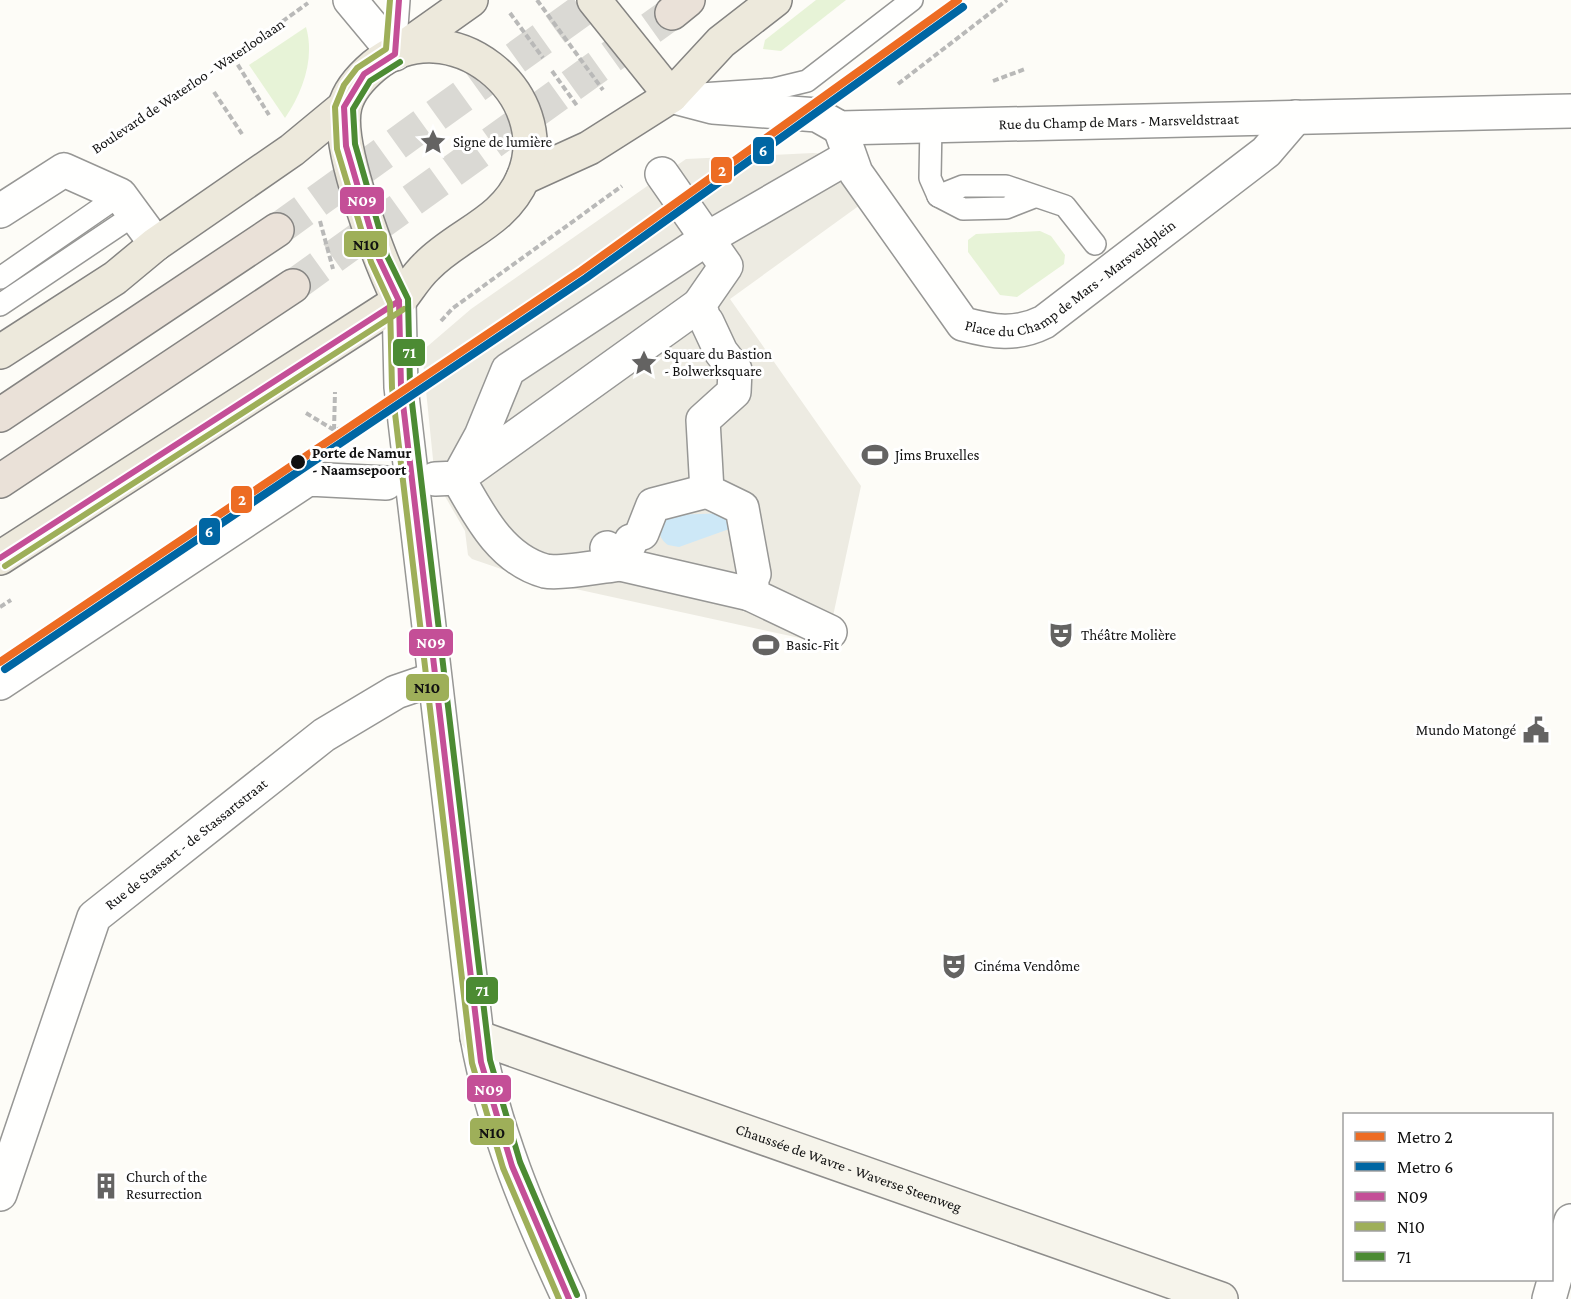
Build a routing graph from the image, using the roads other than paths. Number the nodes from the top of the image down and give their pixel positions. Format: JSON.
{"nodes":[{"id":1,"x":350,"y":0,"type":"edge"},
{"id":2,"x":399,"y":0,"type":"edge"},
{"id":3,"x":471,"y":0,"type":"edge"},
{"id":4,"x":594,"y":0,"type":"edge"},
{"id":5,"x":775,"y":0,"type":"edge"},
{"id":6,"x":912,"y":0,"type":"edge"},
{"id":7,"x":395,"y":54,"type":"junction"},
{"id":8,"x":671,"y":96,"type":"junction"},
{"id":9,"x":344,"y":107,"type":"junction"},
{"id":10,"x":1571,"y":111,"type":"edge"},
{"id":11,"x":1296,"y":117,"type":"junction"},
{"id":12,"x":931,"y":124,"type":"junction"},
{"id":13,"x":840,"y":128,"type":"junction"},
{"id":14,"x":847,"y":168,"type":"junction"},
{"id":15,"x":662,"y":174,"type":"dead end"},
{"id":16,"x":523,"y":178,"type":"junction"},
{"id":17,"x":127,"y":205,"type":"junction"},
{"id":18,"x":0,"y":211,"type":"edge"},
{"id":19,"x":277,"y":230,"type":"tunnel mouth"},
{"id":20,"x":708,"y":238,"type":"junction"},
{"id":21,"x":156,"y":244,"type":"junction"},
{"id":22,"x":1095,"y":244,"type":"dead end"},
{"id":23,"x":382,"y":265,"type":"junction"},
{"id":24,"x":427,"y":265,"type":"junction"},
{"id":25,"x":0,"y":278,"type":"edge"},
{"id":26,"x":293,"y":286,"type":"tunnel mouth"},
{"id":27,"x":399,"y":302,"type":"junction"},
{"id":28,"x":0,"y":304,"type":"edge"},
{"id":29,"x":703,"y":313,"type":"junction"},
{"id":30,"x":0,"y":352,"type":"edge"},
{"id":31,"x":0,"y":415,"type":"edge"},
{"id":32,"x":446,"y":479,"type":"junction"},
{"id":33,"x":0,"y":481,"type":"edge"},
{"id":34,"x":386,"y":483,"type":"dead end"},
{"id":35,"x":707,"y":491,"type":"junction"},
{"id":36,"x":624,"y":546,"type":"junction"},
{"id":37,"x":0,"y":558,"type":"edge"},
{"id":38,"x":752,"y":585,"type":"junction"},
{"id":39,"x":830,"y":632,"type":"dead end"},
{"id":40,"x":434,"y":679,"type":"junction"},
{"id":41,"x":0,"y":683,"type":"edge"},
{"id":42,"x":477,"y":1037,"type":"junction"},
{"id":43,"x":0,"y":1194,"type":"edge"},
{"id":44,"x":1571,"y":1221,"type":"edge"},
{"id":45,"x":1169,"y":1290,"type":"edge"},
{"id":46,"x":569,"y":1299,"type":"edge"},
{"id":47,"x":1221,"y":1299,"type":"edge"},
{"id":48,"x":1549,"y":1299,"type":"edge"}],
"edges":[{"from":1,"to":7,"type":"street"},
{"from":2,"to":7,"type":"lane"},
{"from":3,"to":7,"type":"main road"},
{"from":4,"to":8,"type":"main road"},
{"from":5,"to":8,"type":"main road"},
{"from":6,"to":8,"type":"lane"},
{"from":7,"to":9,"type":"main road"},
{"from":7,"to":16,"type":"main road"},
{"from":8,"to":13,"type":"street","name":"Rue du Champ de Mars - Marsveldstraat"},
{"from":8,"to":16,"type":"main road"},
{"from":9,"to":21,"type":"main road"},
{"from":9,"to":23,"type":"main road"},
{"from":10,"to":11,"type":"street","name":"Rue du Champ de Mars - Marsveldstraat"},
{"from":11,"to":12,"type":"street","name":"Rue du Champ de Mars - Marsveldstraat"},
{"from":11,"to":14,"type":"street","name":"Place du Champ de Mars - Marsveldplein"},
{"from":12,"to":13,"type":"street","name":"Rue du Champ de Mars - Marsveldstraat"},
{"from":12,"to":22,"type":"lane"},
{"from":13,"to":14,"type":"street","name":"Place du Champ de Mars - Marsveldplein"},
{"from":14,"to":20,"type":"street"},
{"from":15,"to":20,"type":"street"},
{"from":16,"to":24,"type":"main road"},
{"from":17,"to":18,"type":"street"},
{"from":17,"to":21,"type":"street"},
{"from":17,"to":25,"type":"lane"},
{"from":17,"to":28,"type":"lane"},
{"from":19,"to":31,"type":"highway"},
{"from":20,"to":29,"type":"street"},
{"from":20,"to":32,"type":"street"},
{"from":21,"to":30,"type":"main road"},
{"from":23,"to":24,"type":"main road"},
{"from":23,"to":27,"type":"main road"},
{"from":24,"to":27,"type":"main road"},
{"from":26,"to":33,"type":"highway"},
{"from":27,"to":37,"type":"main road"},
{"from":27,"to":40,"type":"street"},
{"from":29,"to":32,"type":"street"},
{"from":29,"to":35,"type":"street"},
{"from":32,"to":36,"type":"street"},
{"from":34,"to":41,"type":"street"},
{"from":35,"to":36,"type":"street"},
{"from":35,"to":38,"type":"street"},
{"from":36,"to":38,"type":"street"},
{"from":38,"to":39,"type":"street"},
{"from":40,"to":42,"type":"street"},
{"from":40,"to":43,"type":"street","name":"Rue de Stassart - de Stassartstraat"},
{"from":42,"to":45,"type":"street","name":"Chaussée de Wavre - Waverse Steenweg"},
{"from":42,"to":46,"type":"street"},
{"from":44,"to":48,"type":"street"},
{"from":45,"to":47,"type":"street","name":"Chaussée de Wavre - Waverse Steenweg"}]}
